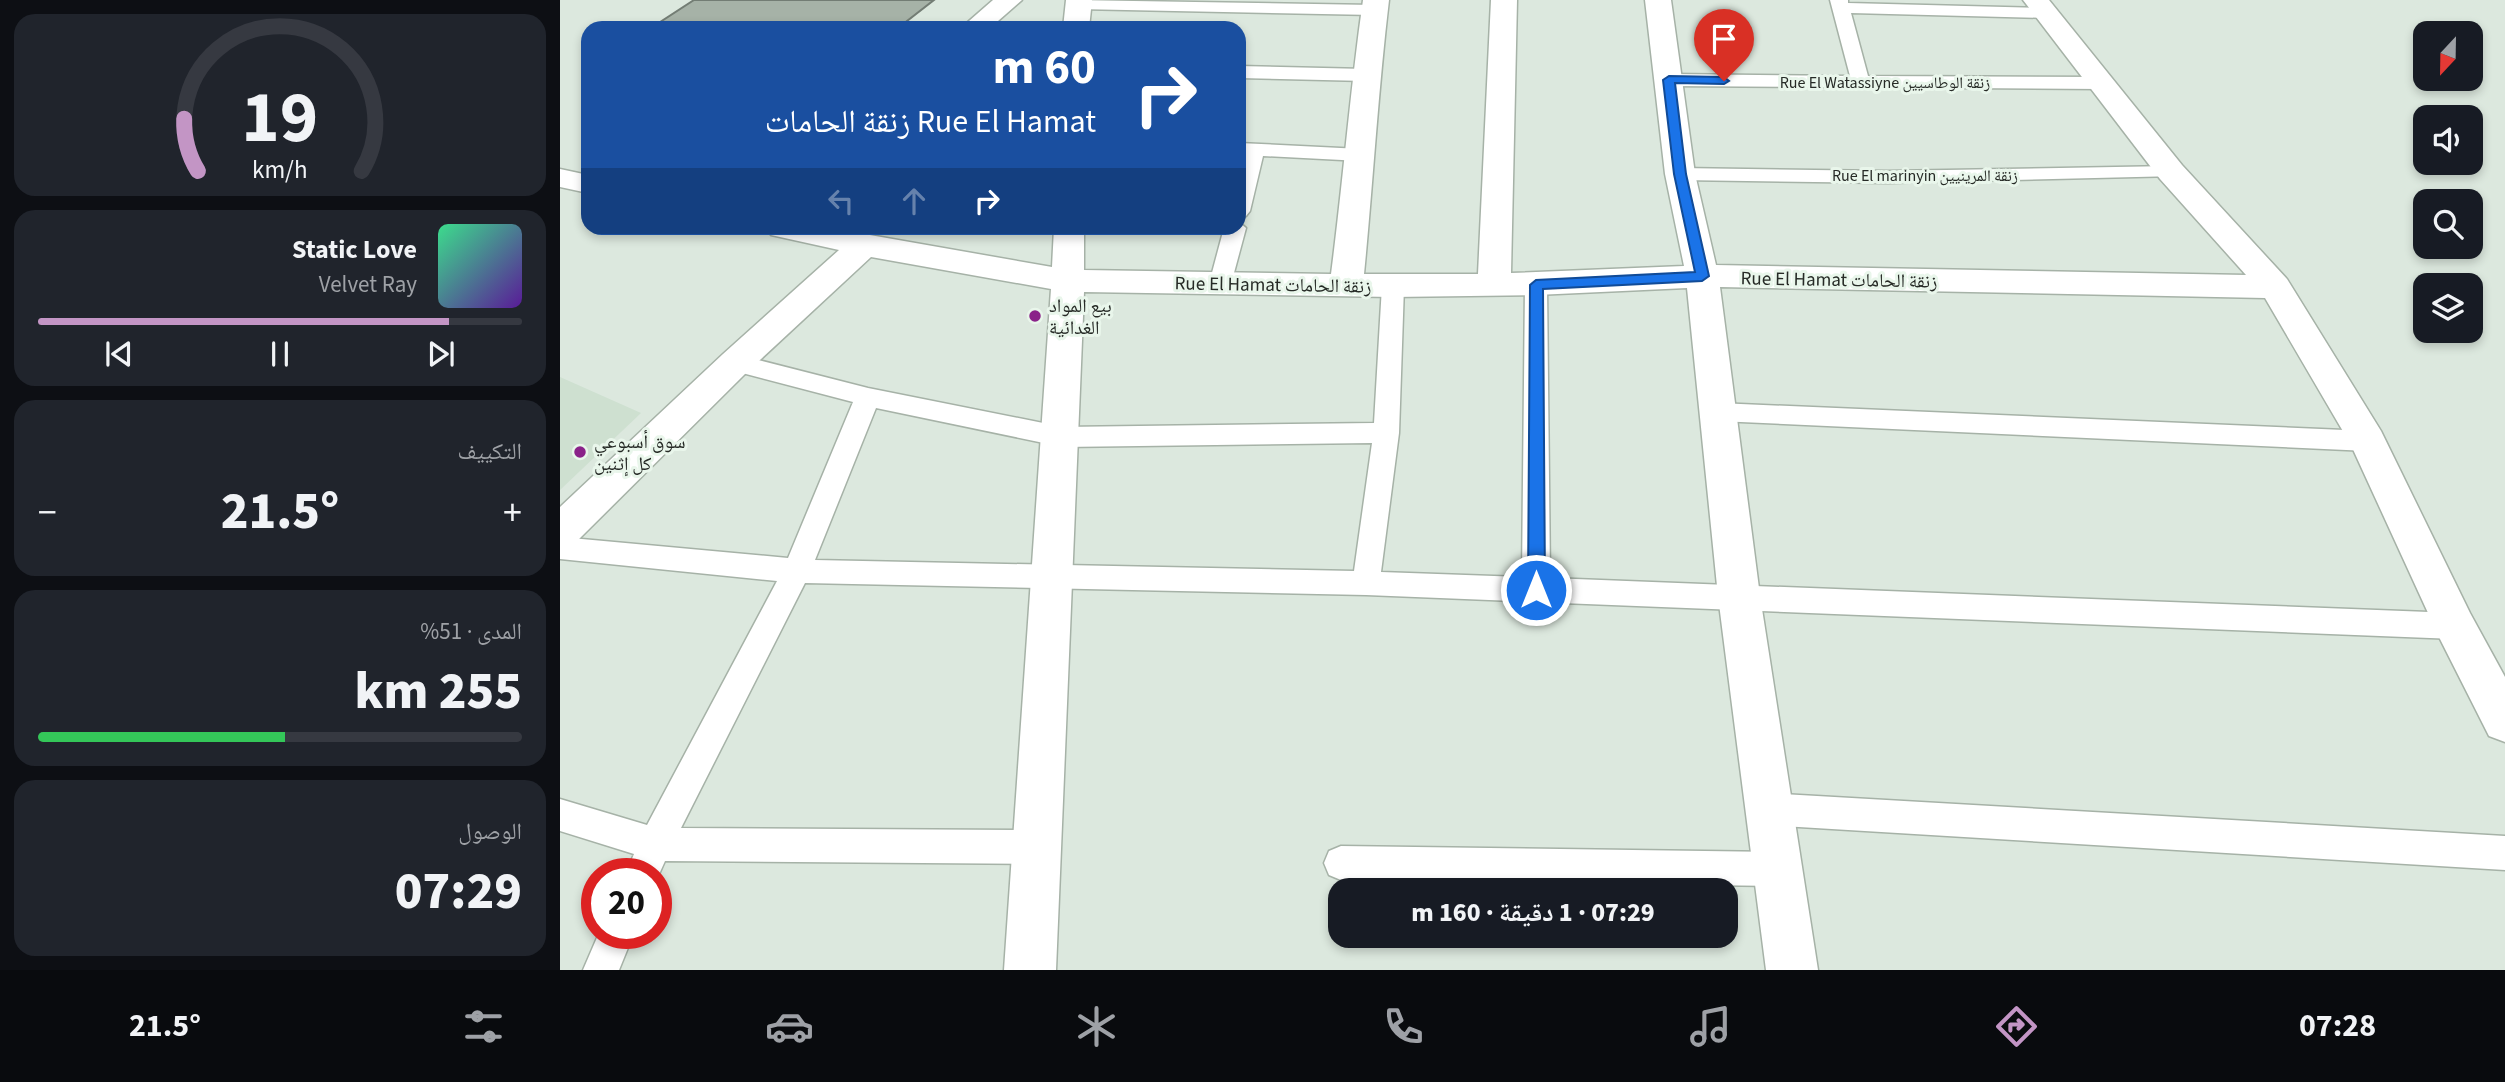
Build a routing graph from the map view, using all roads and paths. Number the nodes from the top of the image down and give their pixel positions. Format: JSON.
{"nodes":[{"id":1,"x":1009,"y":0,"type":"edge"},
{"id":2,"x":1504,"y":0,"type":"edge"},
{"id":3,"x":1658,"y":0,"type":"edge"},
{"id":4,"x":1840,"y":4,"type":"edge"},
{"id":5,"x":1375,"y":5,"type":"edge"},
{"id":6,"x":2042,"y":6,"type":"edge"},
{"id":7,"x":1077,"y":11,"type":"edge"},
{"id":8,"x":983,"y":21,"type":"edge"},
{"id":9,"x":1246,"y":72,"type":"edge"},
{"id":10,"x":1366,"y":75,"type":"junction"},
{"id":11,"x":1669,"y":80,"type":"junction"},
{"id":12,"x":1861,"y":83,"type":"junction"},
{"id":13,"x":2102,"y":83,"type":"junction"},
{"id":14,"x":1247,"y":150,"type":"edge"},
{"id":15,"x":1361,"y":155,"type":"junction"},
{"id":16,"x":2171,"y":172,"type":"junction"},
{"id":17,"x":1680,"y":174,"type":"junction"},
{"id":18,"x":560,"y":178,"type":"edge"},
{"id":19,"x":581,"y":182,"type":"edge"},
{"id":20,"x":816,"y":235,"type":"edge"},
{"id":21,"x":1069,"y":235,"type":"edge"},
{"id":22,"x":1233,"y":235,"type":"edge"},
{"id":23,"x":864,"y":245,"type":"junction"},
{"id":24,"x":1702,"y":276,"type":"junction"},
{"id":25,"x":1068,"y":281,"type":"junction"},
{"id":26,"x":1494,"y":283,"type":"junction"},
{"id":27,"x":1220,"y":284,"type":"junction"},
{"id":28,"x":1346,"y":285,"type":"junction"},
{"id":29,"x":1536,"y":285,"type":"junction"},
{"id":30,"x":1394,"y":286,"type":"junction"},
{"id":31,"x":2275,"y":287,"type":"junction"},
{"id":32,"x":735,"y":363,"type":"junction"},
{"id":33,"x":868,"y":397,"type":"junction"},
{"id":34,"x":1718,"y":412,"type":"junction"},
{"id":35,"x":1386,"y":433,"type":"junction"},
{"id":36,"x":1063,"y":437,"type":"junction"},
{"id":37,"x":2368,"y":441,"type":"junction"},
{"id":38,"x":560,"y":531,"type":"edge"},
{"id":39,"x":560,"y":548,"type":"edge"},
{"id":40,"x":797,"y":571,"type":"junction"},
{"id":41,"x":1054,"y":577,"type":"junction"},
{"id":42,"x":1366,"y":583,"type":"junction"},
{"id":43,"x":1536,"y":590,"type":"junction"},
{"id":44,"x":1739,"y":596,"type":"junction"},
{"id":45,"x":2455,"y":626,"type":"junction"},
{"id":46,"x":2505,"y":721,"type":"edge"},
{"id":47,"x":1767,"y":809,"type":"junction"},
{"id":48,"x":560,"y":815,"type":"edge"},
{"id":49,"x":1034,"y":847,"type":"junction"},
{"id":50,"x":2505,"y":853,"type":"edge"},
{"id":51,"x":647,"y":858,"type":"edge"},
{"id":52,"x":650,"y":858,"type":"edge"},
{"id":53,"x":672,"y":858,"type":"edge"},
{"id":54,"x":1341,"y":863,"type":"dead end"},
{"id":55,"x":1777,"y":869,"type":"junction"},
{"id":56,"x":610,"y":949,"type":"edge"},
{"id":57,"x":601,"y":970,"type":"edge"},
{"id":58,"x":1030,"y":970,"type":"edge"},
{"id":59,"x":1792,"y":970,"type":"edge"}],
"edges":[{"from":1,"to":8,"type":"street"},
{"from":2,"to":26,"type":"street"},
{"from":3,"to":11,"type":"street"},
{"from":4,"to":6,"type":"lane"},
{"from":4,"to":12,"type":"lane"},
{"from":5,"to":7,"type":"lane"},
{"from":5,"to":10,"type":"street"},
{"from":6,"to":13,"type":"street"},
{"from":9,"to":10,"type":"lane"},
{"from":10,"to":15,"type":"street"},
{"from":11,"to":12,"type":"lane","name":"Rue El Watassiyne زنقة الوطاسيين"},
{"from":11,"to":17,"type":"street"},
{"from":12,"to":13,"type":"lane","name":"Rue El Watassiyne زنقة الوطاسيين"},
{"from":13,"to":16,"type":"street"},
{"from":14,"to":15,"type":"lane"},
{"from":15,"to":28,"type":"street"},
{"from":16,"to":17,"type":"lane","name":"Rue El marinyin زنقة المرينيين"},
{"from":16,"to":31,"type":"street"},
{"from":17,"to":24,"type":"street"},
{"from":18,"to":19,"type":"street"},
{"from":20,"to":23,"type":"street","name":"Rue El Hamat زنقة الحامات"},
{"from":21,"to":25,"type":"street"},
{"from":22,"to":27,"type":"lane"},
{"from":23,"to":25,"type":"street","name":"Rue El Hamat زنقة الحامات"},
{"from":23,"to":32,"type":"street"},
{"from":24,"to":29,"type":"street","name":"Rue El Hamat زنقة الحامات"},
{"from":24,"to":31,"type":"street","name":"Rue El Hamat زنقة الحامات"},
{"from":24,"to":34,"type":"street"},
{"from":25,"to":27,"type":"street","name":"Rue El Hamat زنقة الحامات"},
{"from":25,"to":36,"type":"street"},
{"from":26,"to":29,"type":"street","name":"Rue El Hamat زنقة الحامات"},
{"from":26,"to":30,"type":"street","name":"Rue El Hamat زنقة الحامات"},
{"from":27,"to":28,"type":"street","name":"Rue El Hamat زنقة الحامات"},
{"from":28,"to":30,"type":"street","name":"Rue El Hamat زنقة الحامات"},
{"from":29,"to":43,"type":"lane"},
{"from":30,"to":35,"type":"lane"},
{"from":31,"to":37,"type":"street"},
{"from":32,"to":33,"type":"lane"},
{"from":32,"to":38,"type":"street"},
{"from":33,"to":36,"type":"lane"},
{"from":33,"to":40,"type":"lane"},
{"from":34,"to":37,"type":"lane"},
{"from":34,"to":44,"type":"street"},
{"from":35,"to":36,"type":"lane"},
{"from":35,"to":42,"type":"lane"},
{"from":36,"to":41,"type":"street"},
{"from":37,"to":45,"type":"street"},
{"from":39,"to":40,"type":"lane"},
{"from":40,"to":41,"type":"lane"},
{"from":40,"to":52,"type":"lane"},
{"from":41,"to":42,"type":"lane"},
{"from":41,"to":49,"type":"street"},
{"from":42,"to":43,"type":"lane"},
{"from":43,"to":44,"type":"lane"},
{"from":44,"to":45,"type":"lane"},
{"from":44,"to":47,"type":"street"},
{"from":45,"to":46,"type":"street"},
{"from":47,"to":50,"type":"lane"},
{"from":47,"to":55,"type":"street"},
{"from":48,"to":51,"type":"lane"},
{"from":49,"to":53,"type":"lane"},
{"from":49,"to":58,"type":"street"},
{"from":54,"to":55,"type":"lane"},
{"from":55,"to":59,"type":"street"},
{"from":56,"to":57,"type":"lane"}]}
